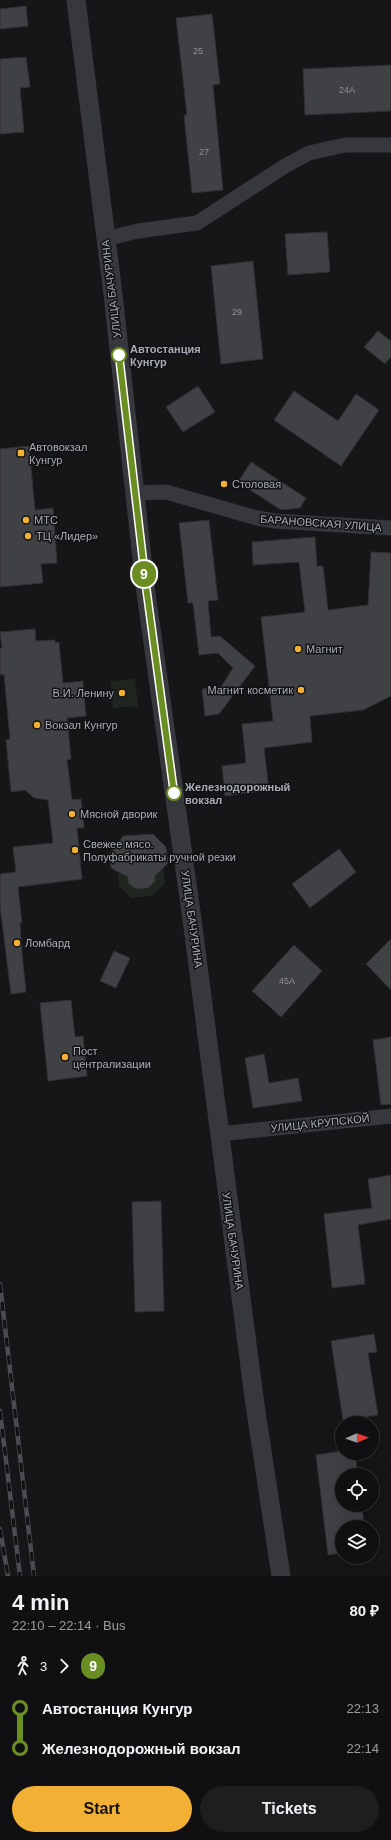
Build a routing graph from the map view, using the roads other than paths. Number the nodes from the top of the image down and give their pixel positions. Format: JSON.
{"nodes":[{"id":1,"x":76,"y":0,"type":"edge"},
{"id":2,"x":391,"y":145,"type":"edge"},
{"id":3,"x":105,"y":239,"type":"junction"},
{"id":4,"x":135,"y":494,"type":"junction"},
{"id":5,"x":391,"y":528,"type":"edge"},
{"id":6,"x":391,"y":1116,"type":"edge"},
{"id":7,"x":219,"y":1134,"type":"junction"},
{"id":8,"x":281,"y":1576,"type":"edge"}],
"edges":[{"from":1,"to":3,"type":"street","name":"УЛИЦА БАЧУРИНА"},
{"from":2,"to":3,"type":"street"},
{"from":3,"to":4,"type":"street","name":"УЛИЦА БАЧУРИНА"},
{"from":4,"to":5,"type":"street","name":"БАРАНОВСКАЯ УЛИЦА"},
{"from":4,"to":7,"type":"street","name":"УЛИЦА БАЧУРИНА"},
{"from":6,"to":7,"type":"street","name":"УЛИЦА КРУПСКОЙ"},
{"from":7,"to":8,"type":"street","name":"УЛИЦА БАЧУРИНА"}]}
